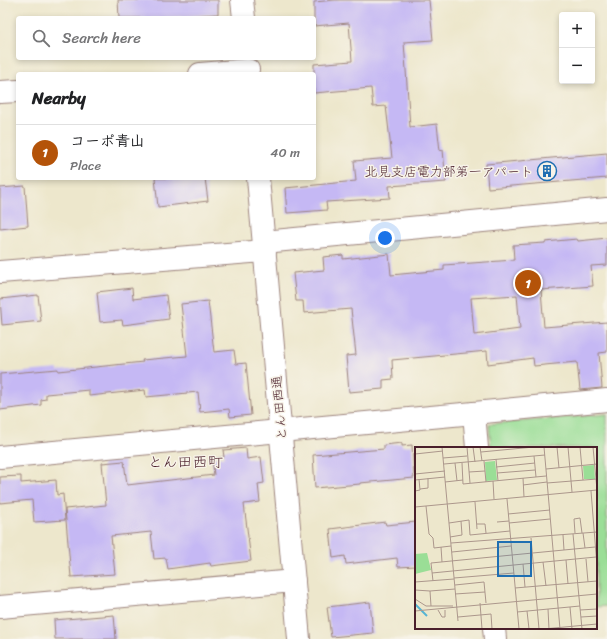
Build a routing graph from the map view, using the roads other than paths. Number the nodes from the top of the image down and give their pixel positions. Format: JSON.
{"nodes":[{"id":1,"x":242,"y":0,"type":"edge"},
{"id":2,"x":244,"y":16,"type":"edge"},
{"id":3,"x":248,"y":67,"type":"edge"},
{"id":4,"x":214,"y":72,"type":"edge"},
{"id":5,"x":16,"y":91,"type":"edge"},
{"id":6,"x":0,"y":92,"type":"edge"},
{"id":7,"x":258,"y":180,"type":"edge"},
{"id":8,"x":607,"y":209,"type":"edge"},
{"id":9,"x":264,"y":247,"type":"junction"},
{"id":10,"x":0,"y":272,"type":"edge"},
{"id":11,"x":607,"y":400,"type":"edge"},
{"id":12,"x":474,"y":413,"type":"junction"},
{"id":13,"x":281,"y":431,"type":"junction"},
{"id":14,"x":477,"y":447,"type":"edge"},
{"id":15,"x":0,"y":457,"type":"edge"},
{"id":16,"x":294,"y":581,"type":"junction"},
{"id":17,"x":0,"y":607,"type":"edge"},
{"id":18,"x":494,"y":629,"type":"edge"},
{"id":19,"x":299,"y":639,"type":"edge"},
{"id":20,"x":495,"y":639,"type":"edge"}],
"edges":[{"from":1,"to":2,"type":"street"},
{"from":3,"to":4,"type":"street"},
{"from":5,"to":6,"type":"street"},
{"from":7,"to":9,"type":"street","name":"とん田西通"},
{"from":8,"to":9,"type":"street"},
{"from":9,"to":10,"type":"street"},
{"from":9,"to":13,"type":"street","name":"とん田西通"},
{"from":11,"to":12,"type":"street"},
{"from":12,"to":13,"type":"street"},
{"from":12,"to":14,"type":"street"},
{"from":13,"to":15,"type":"street"},
{"from":13,"to":16,"type":"street","name":"とん田西通"},
{"from":16,"to":17,"type":"street"},
{"from":16,"to":19,"type":"street","name":"とん田西通"},
{"from":18,"to":20,"type":"street"}]}
